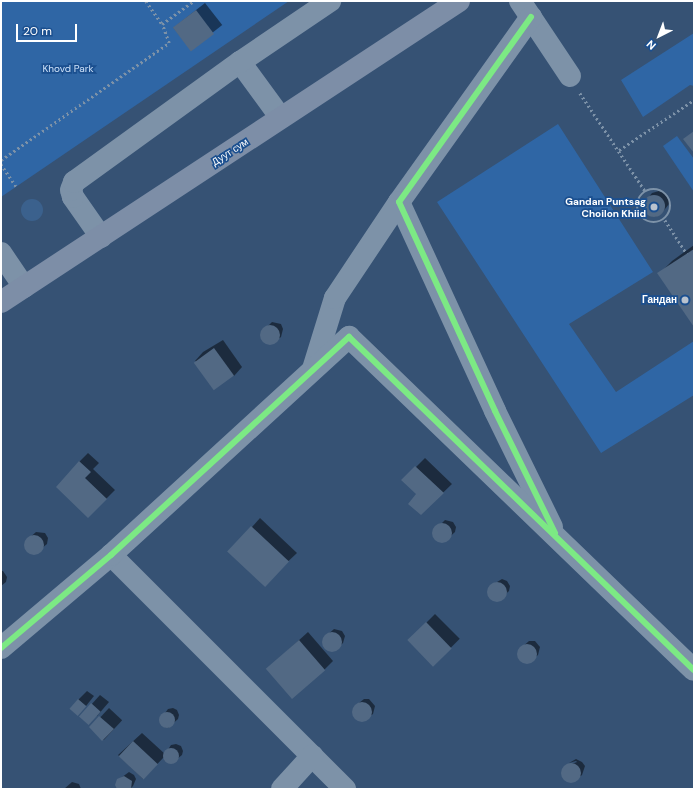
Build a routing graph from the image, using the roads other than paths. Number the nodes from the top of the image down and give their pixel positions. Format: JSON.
{"nodes":[{"id":1,"x":330,"y":1,"type":"edge"},
{"id":2,"x":459,"y":1,"type":"edge"},
{"id":3,"x":526,"y":9,"type":"edge"},
{"id":4,"x":240,"y":62,"type":"junction"},
{"id":5,"x":570,"y":76,"type":"dead end"},
{"id":6,"x":281,"y":118,"type":"junction"},
{"id":7,"x":399,"y":202,"type":"junction"},
{"id":8,"x":101,"y":237,"type":"junction"},
{"id":9,"x":1,"y":253,"type":"edge"},
{"id":10,"x":24,"y":287,"type":"junction"},
{"id":11,"x":1,"y":302,"type":"edge"},
{"id":12,"x":313,"y":370,"type":"junction"},
{"id":13,"x":559,"y":540,"type":"junction"},
{"id":14,"x":111,"y":555,"type":"junction"},
{"id":15,"x":1,"y":648,"type":"edge"},
{"id":16,"x":694,"y":670,"type":"edge"},
{"id":17,"x":312,"y":756,"type":"junction"},
{"id":18,"x":282,"y":789,"type":"edge"},
{"id":19,"x":346,"y":789,"type":"edge"}],
"edges":[{"from":1,"to":4,"type":"street"},
{"from":2,"to":6,"type":"main road","name":"Дуут сум"},
{"from":3,"to":5,"type":"street"},
{"from":3,"to":7,"type":"street"},
{"from":4,"to":6,"type":"street"},
{"from":4,"to":8,"type":"street"},
{"from":6,"to":8,"type":"main road","name":"Дуут сум"},
{"from":7,"to":12,"type":"street"},
{"from":7,"to":13,"type":"street"},
{"from":8,"to":10,"type":"main road","name":"Дуут сум"},
{"from":9,"to":10,"type":"street"},
{"from":10,"to":11,"type":"main road","name":"Дуут сум"},
{"from":12,"to":13,"type":"street"},
{"from":12,"to":14,"type":"street"},
{"from":13,"to":16,"type":"street"},
{"from":14,"to":15,"type":"street"},
{"from":14,"to":17,"type":"street"},
{"from":17,"to":18,"type":"street"},
{"from":17,"to":19,"type":"street"}]}
